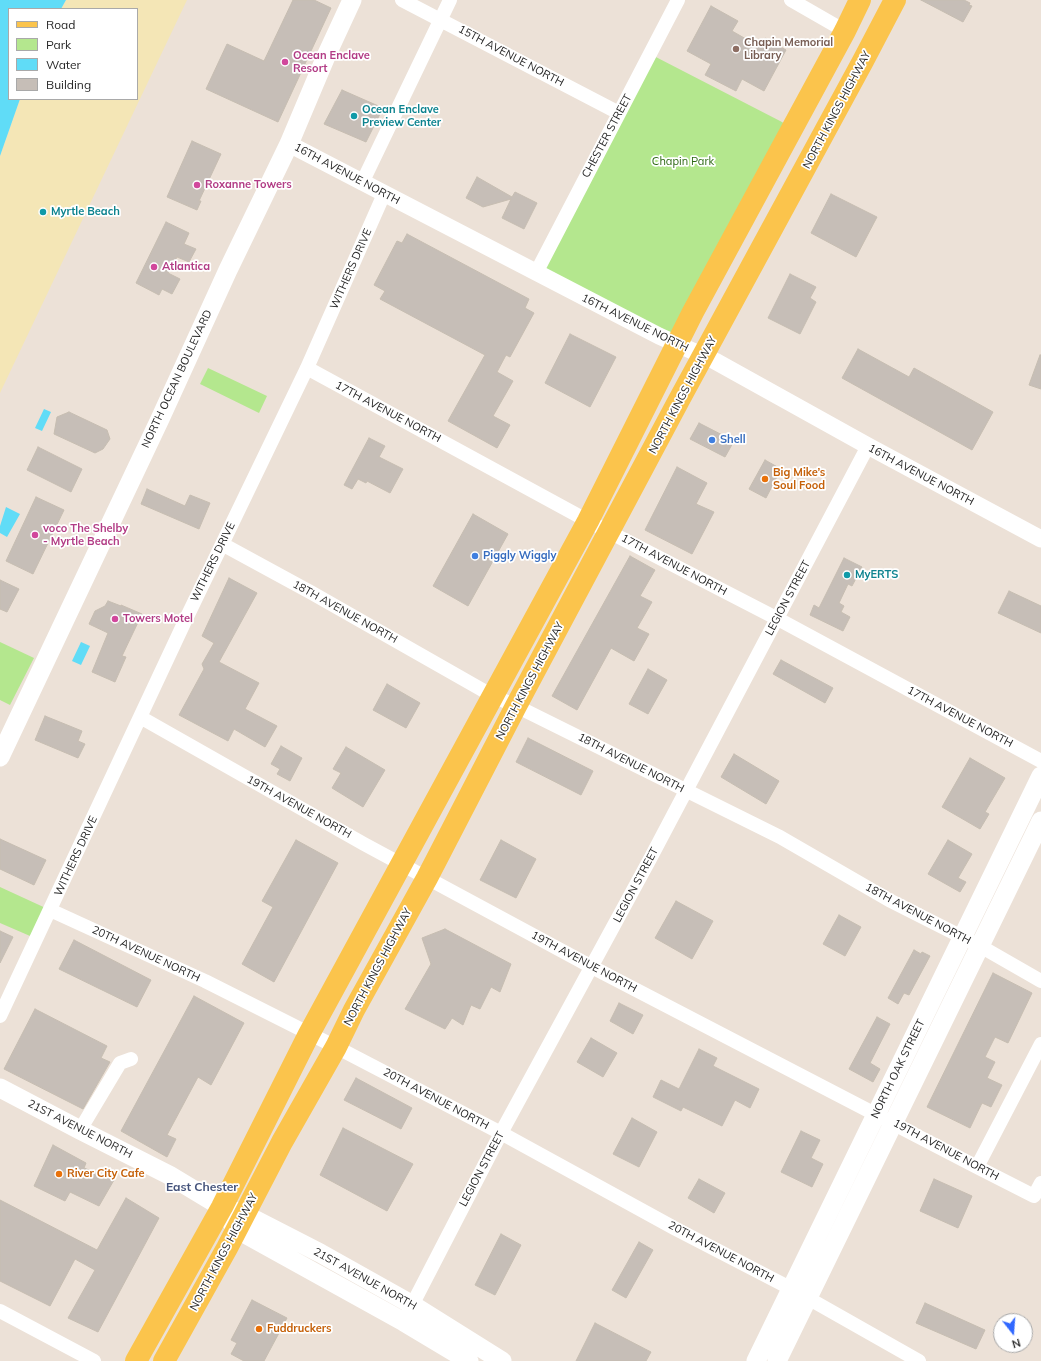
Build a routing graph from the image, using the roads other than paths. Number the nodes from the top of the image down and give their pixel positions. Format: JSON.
{"nodes":[{"id":1,"x":352,"y":0,"type":"edge"},
{"id":2,"x":402,"y":0,"type":"edge"},
{"id":3,"x":450,"y":0,"type":"edge"},
{"id":4,"x":678,"y":0,"type":"edge"},
{"id":5,"x":791,"y":0,"type":"edge"},
{"id":6,"x":860,"y":0,"type":"edge"},
{"id":7,"x":894,"y":0,"type":"edge"},
{"id":8,"x":440,"y":20,"type":"junction"},
{"id":9,"x":845,"y":31,"type":"junction"},
{"id":10,"x":619,"y":113,"type":"junction"},
{"id":11,"x":290,"y":144,"type":"junction"},
{"id":12,"x":362,"y":183,"type":"junction"},
{"id":13,"x":384,"y":194,"type":"junction"},
{"id":14,"x":536,"y":273,"type":"junction"},
{"id":15,"x":676,"y":344,"type":"junction"},
{"id":16,"x":704,"y":356,"type":"junction"},
{"id":17,"x":307,"y":368,"type":"junction"},
{"id":18,"x":868,"y":446,"type":"junction"},
{"id":19,"x":588,"y":521,"type":"junction"},
{"id":20,"x":610,"y":531,"type":"junction"},
{"id":21,"x":1041,"y":539,"type":"edge"},
{"id":22,"x":222,"y":544,"type":"junction"},
{"id":23,"x":778,"y":619,"type":"junction"},
{"id":24,"x":493,"y":696,"type":"junction"},
{"id":25,"x":516,"y":706,"type":"junction"},
{"id":26,"x":140,"y":717,"type":"junction"},
{"id":27,"x":0,"y":757,"type":"edge"},
{"id":28,"x":1041,"y":761,"type":"edge"},
{"id":29,"x":1041,"y":776,"type":"edge"},
{"id":30,"x":686,"y":791,"type":"junction"},
{"id":31,"x":1041,"y":821,"type":"edge"},
{"id":32,"x":401,"y":864,"type":"junction"},
{"id":33,"x":427,"y":878,"type":"junction"},
{"id":34,"x":50,"y":910,"type":"junction"},
{"id":35,"x":963,"y":938,"type":"junction"},
{"id":36,"x":980,"y":946,"type":"junction"},
{"id":37,"x":592,"y":967,"type":"junction"},
{"id":38,"x":1041,"y":981,"type":"edge"},
{"id":39,"x":0,"y":1016,"type":"edge"},
{"id":40,"x":309,"y":1034,"type":"junction"},
{"id":41,"x":1041,"y":1044,"type":"edge"},
{"id":42,"x":336,"y":1047,"type":"junction"},
{"id":43,"x":131,"y":1059,"type":"dead end"},
{"id":44,"x":0,"y":1088,"type":"edge"},
{"id":45,"x":876,"y":1114,"type":"junction"},
{"id":46,"x":894,"y":1123,"type":"junction"},
{"id":47,"x":80,"y":1130,"type":"junction"},
{"id":48,"x":500,"y":1133,"type":"junction"},
{"id":49,"x":977,"y":1167,"type":"junction"},
{"id":50,"x":1041,"y":1183,"type":"edge"},
{"id":51,"x":222,"y":1207,"type":"junction"},
{"id":52,"x":240,"y":1222,"type":"junction"},
{"id":53,"x":790,"y":1288,"type":"junction"},
{"id":54,"x":808,"y":1298,"type":"junction"},
{"id":55,"x":412,"y":1304,"type":"junction"},
{"id":56,"x":0,"y":1311,"type":"edge"},
{"id":57,"x":404,"y":1322,"type":"junction"},
{"id":58,"x":94,"y":1361,"type":"edge"},
{"id":59,"x":136,"y":1361,"type":"edge"},
{"id":60,"x":164,"y":1361,"type":"edge"},
{"id":61,"x":469,"y":1361,"type":"edge"},
{"id":62,"x":502,"y":1361,"type":"edge"},
{"id":63,"x":756,"y":1361,"type":"edge"},
{"id":64,"x":777,"y":1361,"type":"edge"},
{"id":65,"x":919,"y":1361,"type":"edge"}],
"edges":[{"from":1,"to":11,"type":"main road","name":"NORTH OCEAN BOULEVARD"},
{"from":2,"to":8,"type":"street","name":"15TH AVENUE NORTH"},
{"from":3,"to":8,"type":"street"},
{"from":4,"to":10,"type":"street","name":"CHESTER STREET"},
{"from":5,"to":9,"type":"street"},
{"from":6,"to":9,"type":"main road","name":"NORTH KINGS HIGHWAY"},
{"from":7,"to":16,"type":"main road","name":"NORTH KINGS HIGHWAY"},
{"from":8,"to":10,"type":"street","name":"15TH AVENUE NORTH"},
{"from":8,"to":12,"type":"street"},
{"from":9,"to":15,"type":"main road","name":"NORTH KINGS HIGHWAY"},
{"from":10,"to":14,"type":"street","name":"CHESTER STREET"},
{"from":11,"to":12,"type":"street","name":"16TH AVENUE NORTH"},
{"from":11,"to":27,"type":"main road","name":"NORTH OCEAN BOULEVARD"},
{"from":12,"to":13,"type":"street","name":"16TH AVENUE NORTH"},
{"from":13,"to":14,"type":"street","name":"16TH AVENUE NORTH"},
{"from":13,"to":17,"type":"street","name":"WITHERS DRIVE"},
{"from":14,"to":15,"type":"street","name":"16TH AVENUE NORTH"},
{"from":15,"to":16,"type":"street","name":"16TH AVENUE NORTH"},
{"from":15,"to":19,"type":"main road","name":"NORTH KINGS HIGHWAY"},
{"from":16,"to":18,"type":"street","name":"16TH AVENUE NORTH"},
{"from":16,"to":20,"type":"main road","name":"NORTH KINGS HIGHWAY"},
{"from":17,"to":19,"type":"street","name":"17TH AVENUE NORTH"},
{"from":17,"to":22,"type":"street","name":"WITHERS DRIVE"},
{"from":18,"to":21,"type":"street","name":"16TH AVENUE NORTH"},
{"from":18,"to":23,"type":"street","name":"LEGION STREET"},
{"from":19,"to":20,"type":"street","name":"17TH AVENUE NORTH"},
{"from":19,"to":24,"type":"main road","name":"NORTH KINGS HIGHWAY"},
{"from":20,"to":23,"type":"street","name":"17TH AVENUE NORTH"},
{"from":20,"to":25,"type":"main road","name":"NORTH KINGS HIGHWAY"},
{"from":22,"to":24,"type":"street","name":"18TH AVENUE NORTH"},
{"from":22,"to":26,"type":"street","name":"WITHERS DRIVE"},
{"from":23,"to":28,"type":"street","name":"17TH AVENUE NORTH"},
{"from":23,"to":30,"type":"street","name":"LEGION STREET"},
{"from":24,"to":25,"type":"street","name":"18TH AVENUE NORTH"},
{"from":24,"to":32,"type":"main road","name":"NORTH KINGS HIGHWAY"},
{"from":25,"to":30,"type":"street","name":"18TH AVENUE NORTH"},
{"from":25,"to":33,"type":"main road","name":"NORTH KINGS HIGHWAY"},
{"from":26,"to":32,"type":"street","name":"19TH AVENUE NORTH"},
{"from":26,"to":34,"type":"street","name":"WITHERS DRIVE"},
{"from":29,"to":35,"type":"main road","name":"NORTH OAK STREET"},
{"from":30,"to":35,"type":"street","name":"18TH AVENUE NORTH"},
{"from":30,"to":37,"type":"street","name":"LEGION STREET"},
{"from":31,"to":36,"type":"main road","name":"NORTH OAK STREET"},
{"from":32,"to":33,"type":"street","name":"19TH AVENUE NORTH"},
{"from":32,"to":40,"type":"main road","name":"NORTH KINGS HIGHWAY"},
{"from":33,"to":37,"type":"street","name":"19TH AVENUE NORTH"},
{"from":33,"to":42,"type":"main road","name":"NORTH KINGS HIGHWAY"},
{"from":34,"to":39,"type":"street","name":"WITHERS DRIVE"},
{"from":34,"to":40,"type":"street","name":"20TH AVENUE NORTH"},
{"from":35,"to":36,"type":"street","name":"18TH AVENUE NORTH"},
{"from":35,"to":45,"type":"main road","name":"NORTH OAK STREET"},
{"from":36,"to":38,"type":"street","name":"18TH AVENUE NORTH"},
{"from":36,"to":46,"type":"main road","name":"NORTH OAK STREET"},
{"from":37,"to":45,"type":"street","name":"19TH AVENUE NORTH"},
{"from":37,"to":48,"type":"street","name":"LEGION STREET"},
{"from":40,"to":42,"type":"street","name":"20TH AVENUE NORTH"},
{"from":40,"to":51,"type":"main road","name":"NORTH KINGS HIGHWAY"},
{"from":41,"to":49,"type":"street"},
{"from":42,"to":48,"type":"street","name":"20TH AVENUE NORTH"},
{"from":42,"to":52,"type":"main road","name":"NORTH KINGS HIGHWAY"},
{"from":43,"to":47,"type":"street"},
{"from":44,"to":47,"type":"main road","name":"21ST AVENUE NORTH"},
{"from":45,"to":46,"type":"street","name":"19TH AVENUE NORTH"},
{"from":45,"to":53,"type":"main road","name":"NORTH OAK STREET"},
{"from":46,"to":49,"type":"street","name":"19TH AVENUE NORTH"},
{"from":46,"to":54,"type":"main road","name":"NORTH OAK STREET"},
{"from":47,"to":51,"type":"main road","name":"21ST AVENUE NORTH"},
{"from":48,"to":53,"type":"street","name":"20TH AVENUE NORTH"},
{"from":48,"to":55,"type":"street","name":"LEGION STREET"},
{"from":49,"to":50,"type":"street","name":"19TH AVENUE NORTH"},
{"from":51,"to":52,"type":"main road","name":"21ST AVENUE NORTH"},
{"from":51,"to":59,"type":"main road","name":"NORTH KINGS HIGHWAY"},
{"from":52,"to":55,"type":"main road","name":"21ST AVENUE NORTH"},
{"from":52,"to":57,"type":"main road","name":"21ST AVENUE NORTH"},
{"from":52,"to":60,"type":"main road","name":"NORTH KINGS HIGHWAY"},
{"from":53,"to":54,"type":"street","name":"20TH AVENUE NORTH"},
{"from":53,"to":63,"type":"main road","name":"NORTH OAK STREET"},
{"from":54,"to":64,"type":"main road","name":"NORTH OAK STREET"},
{"from":54,"to":65,"type":"street","name":"20TH AVENUE NORTH"},
{"from":55,"to":57,"type":"street","name":"LEGION STREET"},
{"from":55,"to":62,"type":"main road","name":"21ST AVENUE NORTH"},
{"from":56,"to":58,"type":"street"},
{"from":57,"to":61,"type":"main road","name":"21ST AVENUE NORTH"}]}
